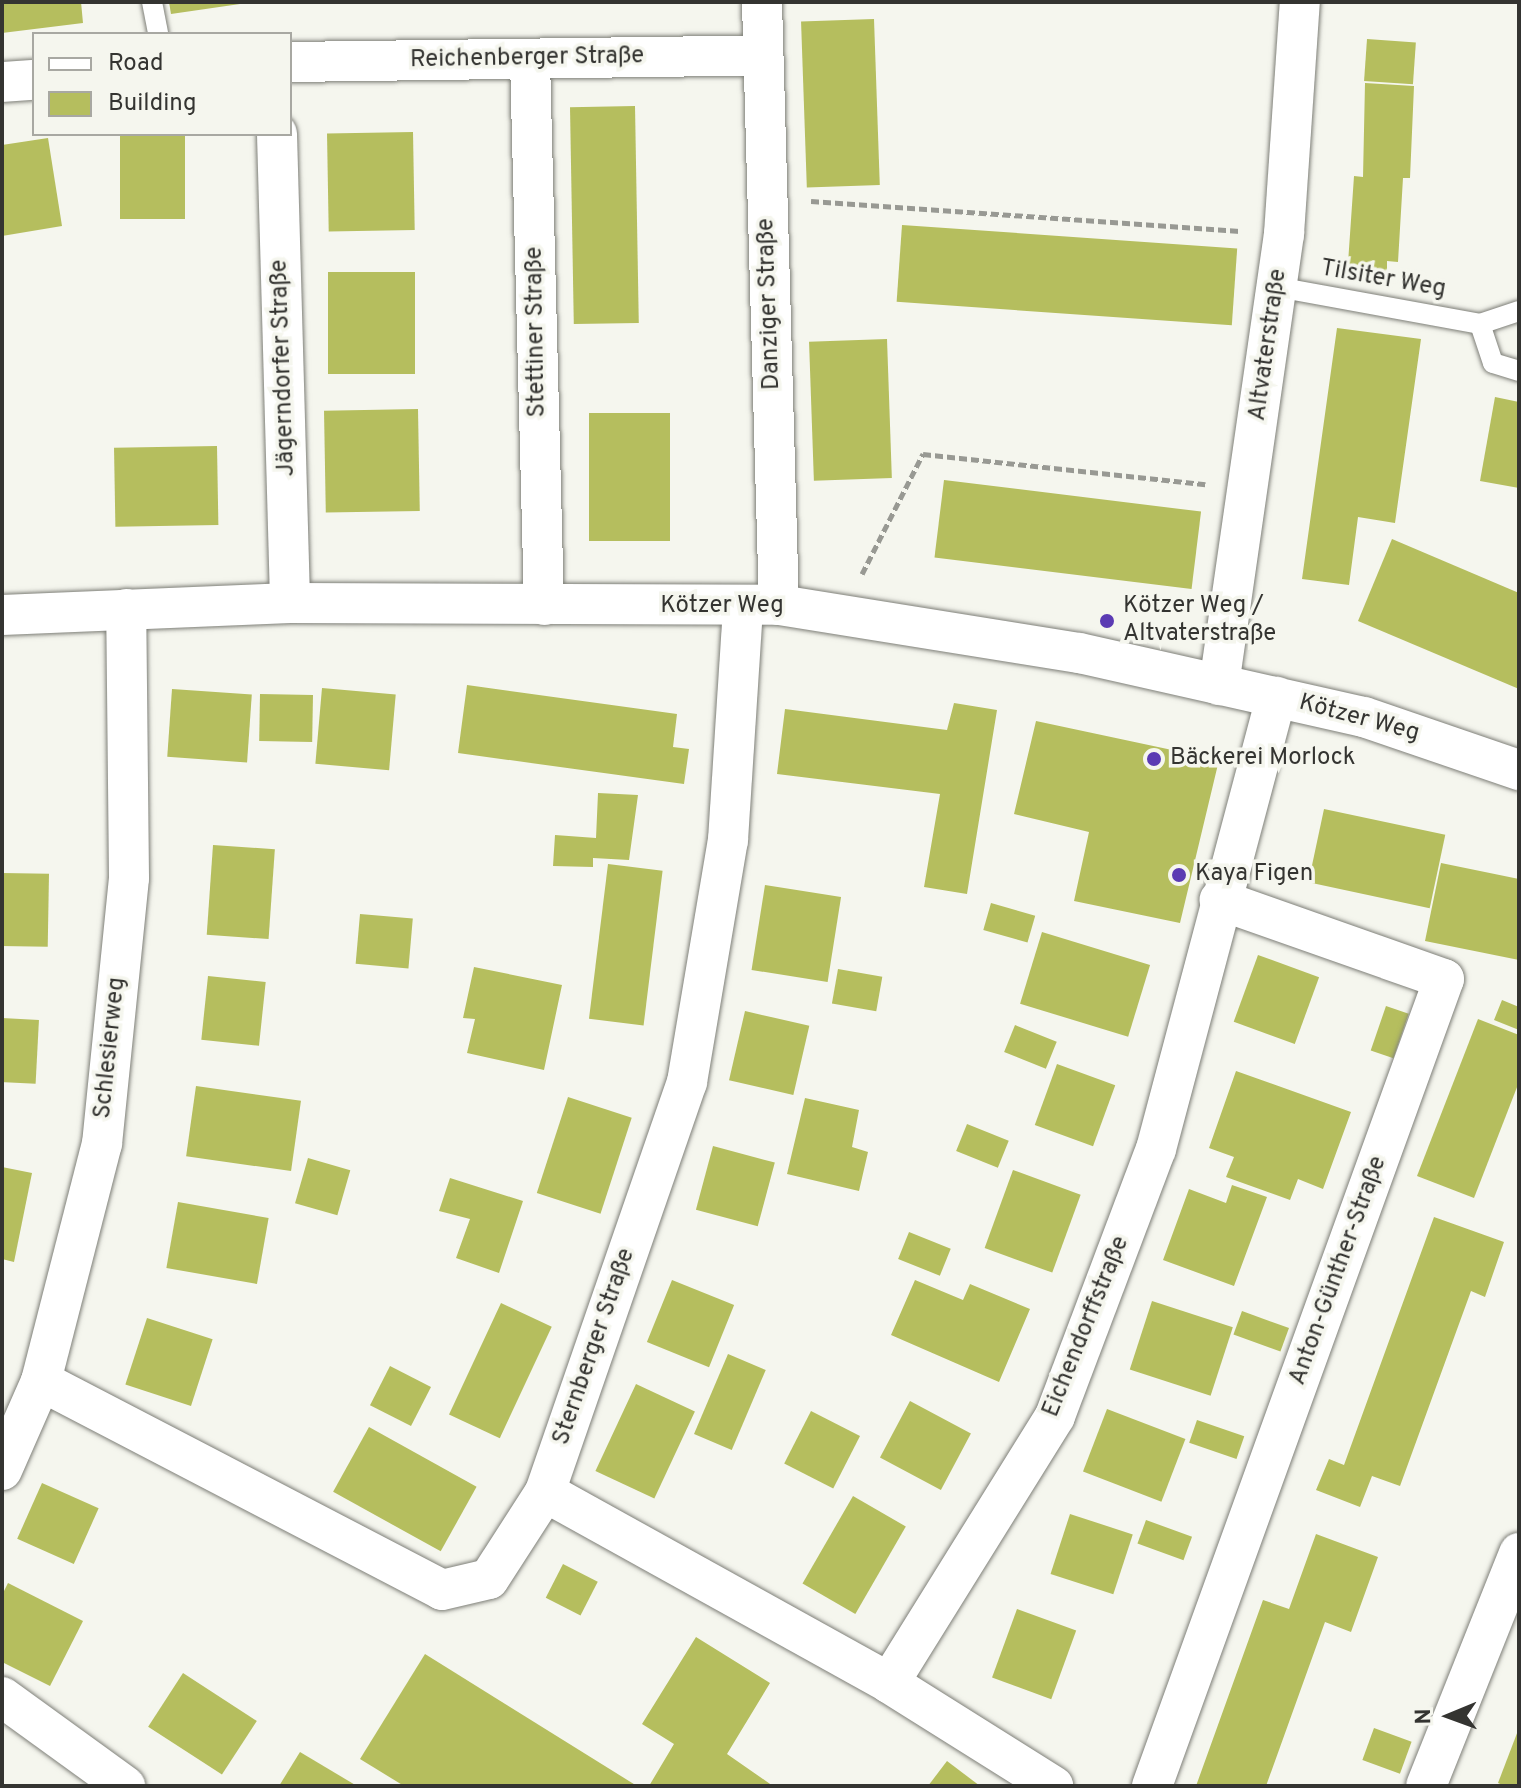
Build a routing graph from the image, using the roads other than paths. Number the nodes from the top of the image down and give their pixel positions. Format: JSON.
{"nodes":[{"id":1,"x":152,"y":2,"type":"edge"},
{"id":2,"x":762,"y":2,"type":"edge"},
{"id":3,"x":1300,"y":2,"type":"edge"},
{"id":4,"x":158,"y":32,"type":"edge"},
{"id":5,"x":763,"y":55,"type":"junction"},
{"id":6,"x":530,"y":60,"type":"junction"},
{"id":7,"x":292,"y":62,"type":"edge"},
{"id":8,"x":32,"y":80,"type":"edge"},
{"id":9,"x":2,"y":82,"type":"edge"},
{"id":10,"x":277,"y":136,"type":"edge"},
{"id":11,"x":1277,"y":287,"type":"junction"},
{"id":12,"x":1519,"y":311,"type":"edge"},
{"id":13,"x":1480,"y":324,"type":"junction"},
{"id":14,"x":1519,"y":371,"type":"edge"},
{"id":15,"x":290,"y":603,"type":"junction"},
{"id":16,"x":544,"y":605,"type":"junction"},
{"id":17,"x":761,"y":607,"type":"junction"},
{"id":18,"x":126,"y":609,"type":"junction"},
{"id":19,"x":2,"y":615,"type":"edge"},
{"id":20,"x":1219,"y":685,"type":"junction"},
{"id":21,"x":1276,"y":697,"type":"junction"},
{"id":22,"x":1519,"y":770,"type":"edge"},
{"id":23,"x":1220,"y":900,"type":"junction"},
{"id":24,"x":41,"y":1381,"type":"junction"},
{"id":25,"x":2,"y":1470,"type":"edge"},
{"id":26,"x":545,"y":1492,"type":"junction"},
{"id":27,"x":1519,"y":1553,"type":"edge"},
{"id":28,"x":889,"y":1683,"type":"junction"},
{"id":29,"x":2,"y":1697,"type":"edge"},
{"id":30,"x":125,"y":1786,"type":"edge"},
{"id":31,"x":1053,"y":1786,"type":"edge"},
{"id":32,"x":1152,"y":1786,"type":"edge"},
{"id":33,"x":1426,"y":1786,"type":"edge"}],
"edges":[{"from":1,"to":4,"type":"lane"},
{"from":2,"to":5,"type":"street","name":"Danziger Straße"},
{"from":3,"to":11,"type":"street","name":"Altvaterstraße"},
{"from":5,"to":6,"type":"street","name":"Reichenberger Straße"},
{"from":5,"to":17,"type":"street","name":"Danziger Straße"},
{"from":6,"to":7,"type":"street","name":"Reichenberger Straße"},
{"from":6,"to":16,"type":"street","name":"Stettiner Straße"},
{"from":8,"to":9,"type":"street"},
{"from":10,"to":15,"type":"street","name":"Jägerndorfer Straße"},
{"from":11,"to":13,"type":"lane","name":"Tilsiter Weg"},
{"from":11,"to":20,"type":"street","name":"Altvaterstraße"},
{"from":12,"to":13,"type":"lane","name":"Tilsiter Weg"},
{"from":13,"to":14,"type":"lane"},
{"from":15,"to":16,"type":"street","name":"Kötzer Weg"},
{"from":15,"to":18,"type":"street","name":"Kötzer Weg"},
{"from":16,"to":17,"type":"street","name":"Kötzer Weg"},
{"from":17,"to":20,"type":"street","name":"Kötzer Weg"},
{"from":17,"to":26,"type":"street","name":"Sternberger Straße"},
{"from":18,"to":19,"type":"street","name":"Kötzer Weg"},
{"from":18,"to":24,"type":"street","name":"Schlesierweg"},
{"from":20,"to":21,"type":"street","name":"Kötzer Weg"},
{"from":21,"to":22,"type":"street","name":"Kötzer Weg"},
{"from":21,"to":23,"type":"street","name":"Eichendorffstraße"},
{"from":23,"to":28,"type":"street","name":"Eichendorffstraße"},
{"from":23,"to":32,"type":"street","name":"Anton-Günther-Straße"},
{"from":24,"to":25,"type":"street","name":"Schlesierweg"},
{"from":24,"to":26,"type":"street","name":"Sternberger Straße"},
{"from":26,"to":28,"type":"street"},
{"from":27,"to":33,"type":"street"},
{"from":28,"to":31,"type":"street"},
{"from":29,"to":30,"type":"street"}]}
